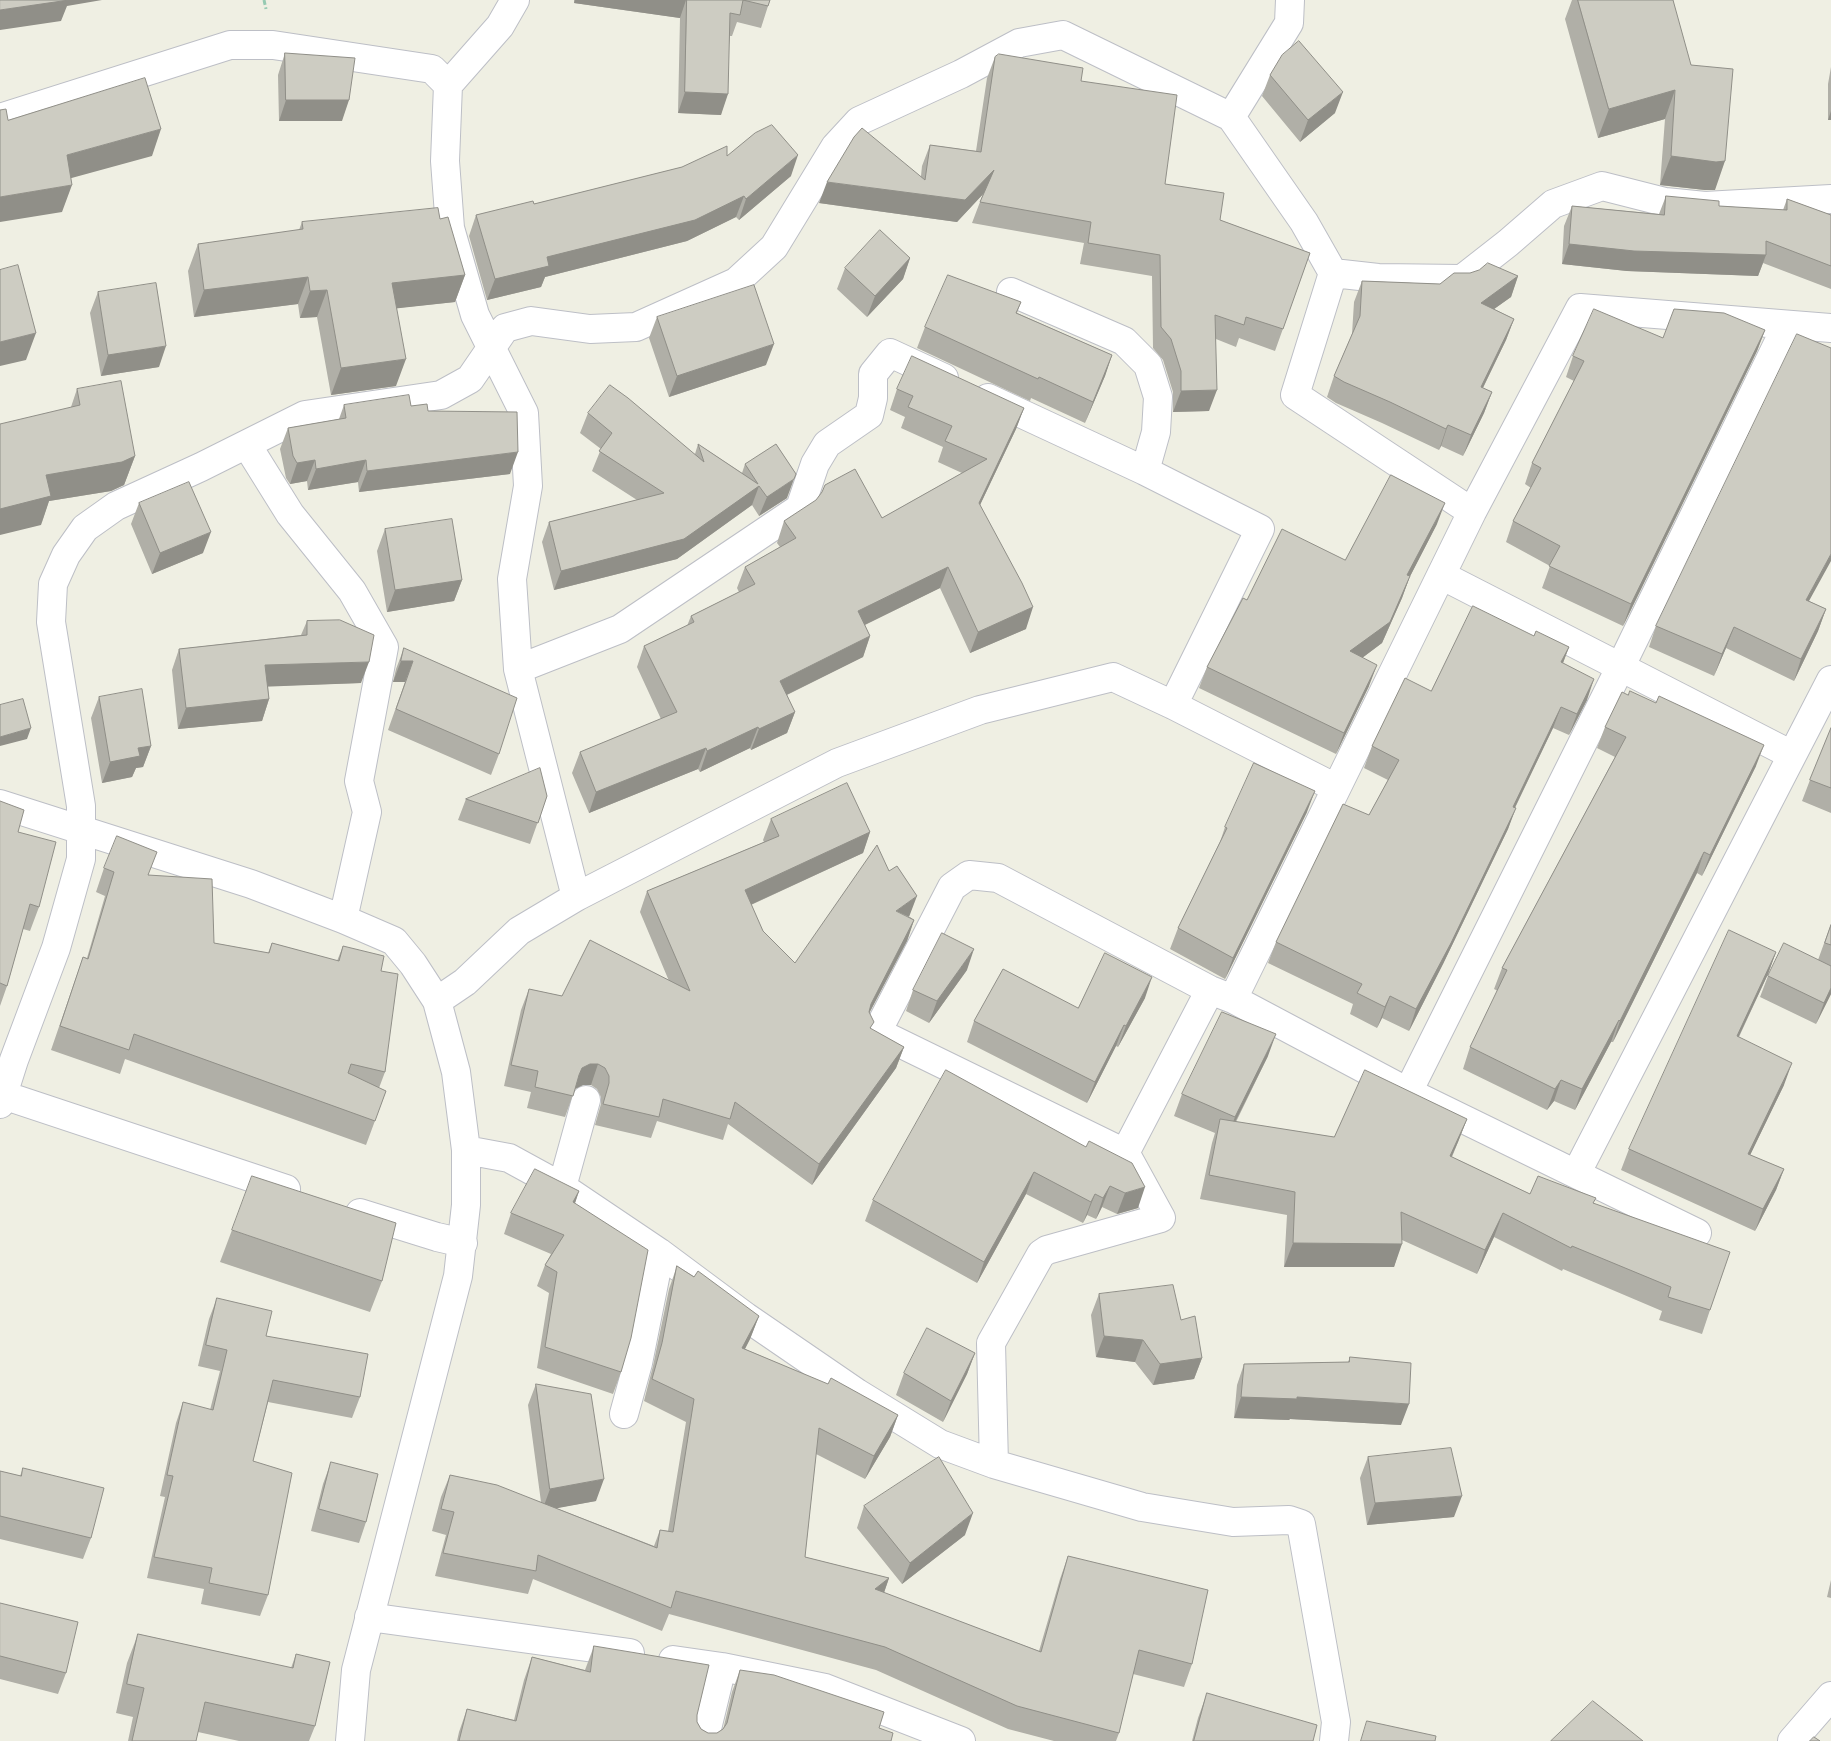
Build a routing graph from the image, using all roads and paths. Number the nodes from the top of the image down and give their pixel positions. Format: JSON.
{"nodes":[{"id":1,"x":515,"y":0,"type":"edge"},
{"id":2,"x":1290,"y":0,"type":"edge"},
{"id":3,"x":448,"y":85,"type":"junction"},
{"id":4,"x":1231,"y":117,"type":"junction"},
{"id":5,"x":0,"y":118,"type":"edge"},
{"id":6,"x":1831,"y":198,"type":"edge"},
{"id":7,"x":1333,"y":272,"type":"junction"},
{"id":8,"x":1011,"y":292,"type":"dead end"},
{"id":9,"x":1787,"y":325,"type":"junction"},
{"id":10,"x":1831,"y":328,"type":"edge"},
{"id":11,"x":491,"y":347,"type":"junction"},
{"id":12,"x":247,"y":444,"type":"junction"},
{"id":13,"x":1145,"y":471,"type":"junction"},
{"id":14,"x":1472,"y":512,"type":"junction"},
{"id":15,"x":1441,"y":575,"type":"junction"},
{"id":16,"x":1620,"y":668,"type":"junction"},
{"id":17,"x":518,"y":669,"type":"junction"},
{"id":18,"x":1831,"y":680,"type":"edge"},
{"id":19,"x":1173,"y":704,"type":"junction"},
{"id":20,"x":1792,"y":755,"type":"junction"},
{"id":21,"x":1336,"y":788,"type":"junction"},
{"id":22,"x":0,"y":804,"type":"edge"},
{"id":23,"x":82,"y":832,"type":"junction"},
{"id":24,"x":576,"y":897,"type":"junction"},
{"id":25,"x":343,"y":918,"type":"junction"},
{"id":26,"x":1222,"y":995,"type":"junction"},
{"id":27,"x":437,"y":1001,"type":"junction"},
{"id":28,"x":7,"y":1057,"type":"edge"},
{"id":29,"x":1408,"y":1092,"type":"junction"},
{"id":30,"x":2,"y":1099,"type":"edge"},
{"id":31,"x":586,"y":1100,"type":"dead end"},
{"id":32,"x":466,"y":1150,"type":"junction"},
{"id":33,"x":1125,"y":1153,"type":"junction"},
{"id":34,"x":1576,"y":1174,"type":"junction"},
{"id":35,"x":562,"y":1187,"type":"junction"},
{"id":36,"x":308,"y":1197,"type":"edge"},
{"id":37,"x":336,"y":1205,"type":"edge"},
{"id":38,"x":1696,"y":1233,"type":"dead end"},
{"id":39,"x":463,"y":1243,"type":"junction"},
{"id":40,"x":660,"y":1253,"type":"junction"},
{"id":41,"x":624,"y":1414,"type":"dead end"},
{"id":42,"x":994,"y":1464,"type":"junction"},
{"id":43,"x":369,"y":1617,"type":"junction"},
{"id":44,"x":722,"y":1667,"type":"junction"},
{"id":45,"x":1831,"y":1696,"type":"edge"},
{"id":46,"x":350,"y":1741,"type":"edge"},
{"id":47,"x":704,"y":1741,"type":"edge"},
{"id":48,"x":961,"y":1741,"type":"edge"},
{"id":49,"x":1334,"y":1741,"type":"edge"},
{"id":50,"x":1792,"y":1741,"type":"edge"}],
"edges":[{"from":1,"to":3,"type":"street"},
{"from":2,"to":4,"type":"street"},
{"from":3,"to":5,"type":"street"},
{"from":3,"to":11,"type":"street"},
{"from":4,"to":7,"type":"street"},
{"from":4,"to":11,"type":"street"},
{"from":6,"to":7,"type":"street"},
{"from":7,"to":14,"type":"street"},
{"from":8,"to":13,"type":"street"},
{"from":9,"to":10,"type":"street"},
{"from":9,"to":14,"type":"street"},
{"from":9,"to":16,"type":"street"},
{"from":11,"to":12,"type":"street"},
{"from":11,"to":17,"type":"street"},
{"from":12,"to":23,"type":"street"},
{"from":12,"to":25,"type":"street"},
{"from":13,"to":17,"type":"street"},
{"from":13,"to":19,"type":"street"},
{"from":14,"to":15,"type":"street"},
{"from":15,"to":16,"type":"street"},
{"from":15,"to":21,"type":"street"},
{"from":16,"to":20,"type":"street"},
{"from":16,"to":29,"type":"street"},
{"from":17,"to":24,"type":"street"},
{"from":18,"to":20,"type":"street"},
{"from":19,"to":21,"type":"street"},
{"from":19,"to":24,"type":"street"},
{"from":20,"to":34,"type":"street"},
{"from":21,"to":26,"type":"street"},
{"from":22,"to":23,"type":"street"},
{"from":23,"to":25,"type":"street"},
{"from":23,"to":28,"type":"street"},
{"from":24,"to":27,"type":"street"},
{"from":25,"to":27,"type":"street"},
{"from":26,"to":29,"type":"street"},
{"from":26,"to":33,"type":"street"},
{"from":26,"to":33,"type":"street"},
{"from":27,"to":32,"type":"street"},
{"from":28,"to":30,"type":"street"},
{"from":29,"to":34,"type":"street"},
{"from":30,"to":36,"type":"street"},
{"from":31,"to":35,"type":"street"},
{"from":32,"to":35,"type":"street"},
{"from":32,"to":39,"type":"street"},
{"from":33,"to":42,"type":"street"},
{"from":34,"to":38,"type":"street"},
{"from":35,"to":40,"type":"street"},
{"from":37,"to":39,"type":"street"},
{"from":39,"to":43,"type":"street"},
{"from":40,"to":41,"type":"street"},
{"from":40,"to":42,"type":"street"},
{"from":42,"to":49,"type":"street"},
{"from":43,"to":44,"type":"street"},
{"from":43,"to":46,"type":"street"},
{"from":44,"to":47,"type":"street"},
{"from":44,"to":48,"type":"street"},
{"from":45,"to":50,"type":"street"}]}
